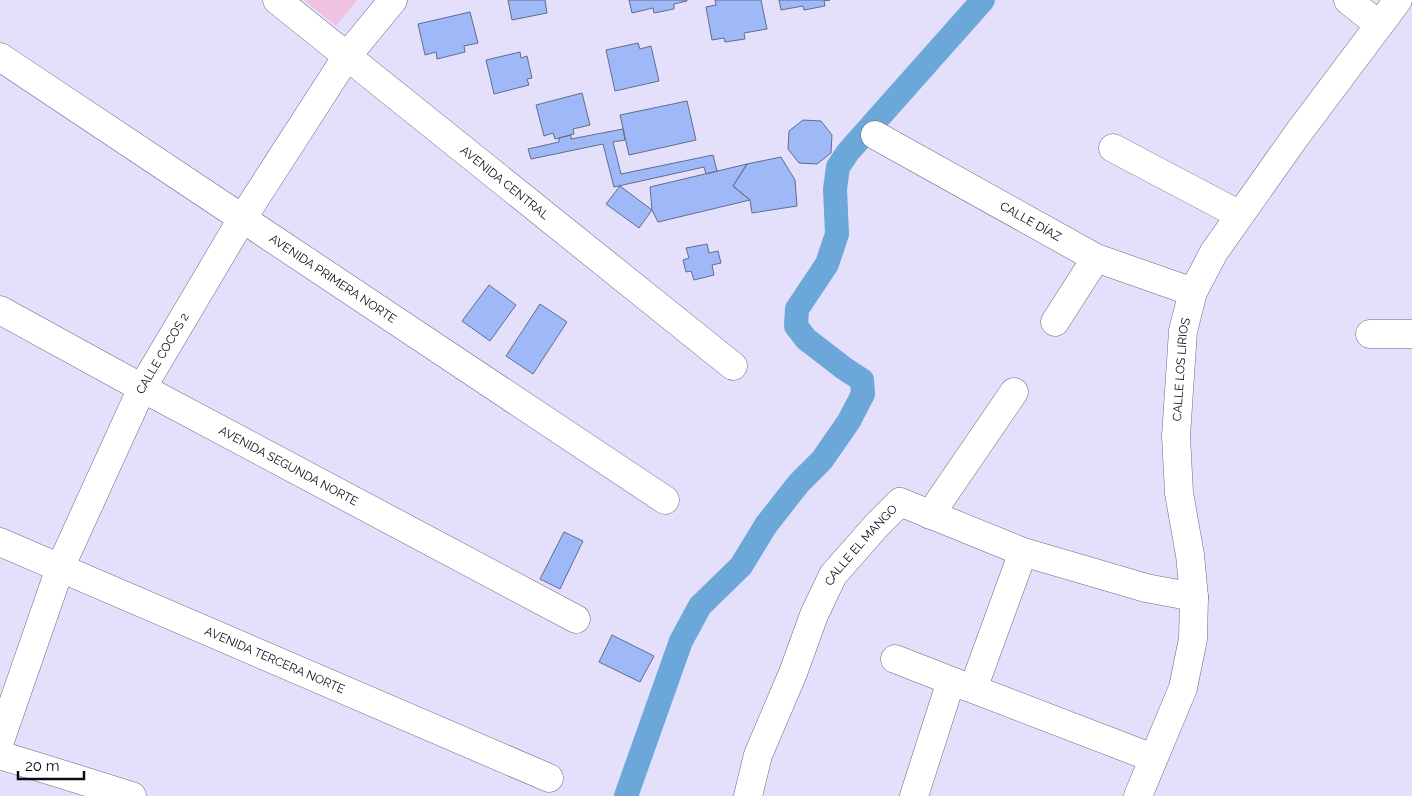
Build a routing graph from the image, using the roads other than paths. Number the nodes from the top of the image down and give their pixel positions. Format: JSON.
{"nodes":[{"id":1,"x":277,"y":0,"type":"edge"},
{"id":2,"x":393,"y":0,"type":"edge"},
{"id":3,"x":1348,"y":0,"type":"edge"},
{"id":4,"x":1398,"y":0,"type":"edge"},
{"id":5,"x":1379,"y":25,"type":"junction"},
{"id":6,"x":347,"y":56,"type":"junction"},
{"id":7,"x":0,"y":57,"type":"edge"},
{"id":8,"x":875,"y":135,"type":"dead end"},
{"id":9,"x":1113,"y":148,"type":"dead end"},
{"id":10,"x":1240,"y":215,"type":"junction"},
{"id":11,"x":242,"y":219,"type":"junction"},
{"id":12,"x":1096,"y":258,"type":"junction"},
{"id":13,"x":1193,"y":292,"type":"junction"},
{"id":14,"x":0,"y":310,"type":"edge"},
{"id":15,"x":1055,"y":322,"type":"dead end"},
{"id":16,"x":1370,"y":334,"type":"dead end"},
{"id":17,"x":1412,"y":334,"type":"edge"},
{"id":18,"x":733,"y":366,"type":"dead end"},
{"id":19,"x":142,"y":388,"type":"junction"},
{"id":20,"x":1014,"y":392,"type":"dead end"},
{"id":21,"x":665,"y":500,"type":"dead end"},
{"id":22,"x":930,"y":515,"type":"junction"},
{"id":23,"x":0,"y":542,"type":"edge"},
{"id":24,"x":1023,"y":552,"type":"junction"},
{"id":25,"x":60,"y":568,"type":"junction"},
{"id":26,"x":1194,"y":596,"type":"junction"},
{"id":27,"x":576,"y":619,"type":"dead end"},
{"id":28,"x":895,"y":659,"type":"dead end"},
{"id":29,"x":962,"y":685,"type":"junction"},
{"id":30,"x":0,"y":741,"type":"edge"},
{"id":31,"x":0,"y":755,"type":"edge"},
{"id":32,"x":1154,"y":758,"type":"junction"},
{"id":33,"x":549,"y":778,"type":"dead end"},
{"id":34,"x":132,"y":796,"type":"edge"},
{"id":35,"x":748,"y":796,"type":"edge"},
{"id":36,"x":914,"y":796,"type":"edge"},
{"id":37,"x":1138,"y":796,"type":"edge"}],
"edges":[{"from":1,"to":6,"type":"street","name":"AVENIDA CENTRAL"},
{"from":2,"to":6,"type":"street","name":"CALLE COCOS 2"},
{"from":3,"to":5,"type":"street"},
{"from":4,"to":5,"type":"street","name":"CALLE LOS LIRIOS"},
{"from":5,"to":10,"type":"street","name":"CALLE LOS LIRIOS"},
{"from":6,"to":11,"type":"street","name":"CALLE COCOS 2"},
{"from":6,"to":18,"type":"street","name":"AVENIDA CENTRAL"},
{"from":7,"to":11,"type":"street","name":"AVENIDA PRIMERA NORTE"},
{"from":8,"to":12,"type":"street","name":"CALLE DÍAZ"},
{"from":9,"to":10,"type":"street"},
{"from":10,"to":13,"type":"street","name":"CALLE LOS LIRIOS"},
{"from":11,"to":19,"type":"street","name":"CALLE COCOS 2"},
{"from":11,"to":21,"type":"street","name":"AVENIDA PRIMERA NORTE"},
{"from":12,"to":13,"type":"street","name":"CALLE DÍAZ"},
{"from":12,"to":15,"type":"street"},
{"from":13,"to":26,"type":"street","name":"CALLE LOS LIRIOS"},
{"from":14,"to":19,"type":"street","name":"AVENIDA SEGUNDA NORTE"},
{"from":16,"to":17,"type":"street"},
{"from":19,"to":25,"type":"street","name":"CALLE COCOS 2"},
{"from":19,"to":27,"type":"street","name":"AVENIDA SEGUNDA NORTE"},
{"from":20,"to":22,"type":"street"},
{"from":22,"to":24,"type":"street","name":"CALLE EL MANGO"},
{"from":22,"to":35,"type":"street","name":"CALLE EL MANGO"},
{"from":23,"to":25,"type":"street","name":"AVENIDA TERCERA NORTE"},
{"from":24,"to":26,"type":"street","name":"CALLE EL MANGO"},
{"from":24,"to":29,"type":"street"},
{"from":25,"to":30,"type":"street","name":"CALLE COCOS 2"},
{"from":25,"to":33,"type":"street","name":"AVENIDA TERCERA NORTE"},
{"from":26,"to":32,"type":"street","name":"CALLE LOS LIRIOS"},
{"from":28,"to":29,"type":"street"},
{"from":29,"to":32,"type":"street"},
{"from":29,"to":36,"type":"street"},
{"from":31,"to":34,"type":"street"},
{"from":32,"to":37,"type":"street","name":"CALLE LOS LIRIOS"}]}
